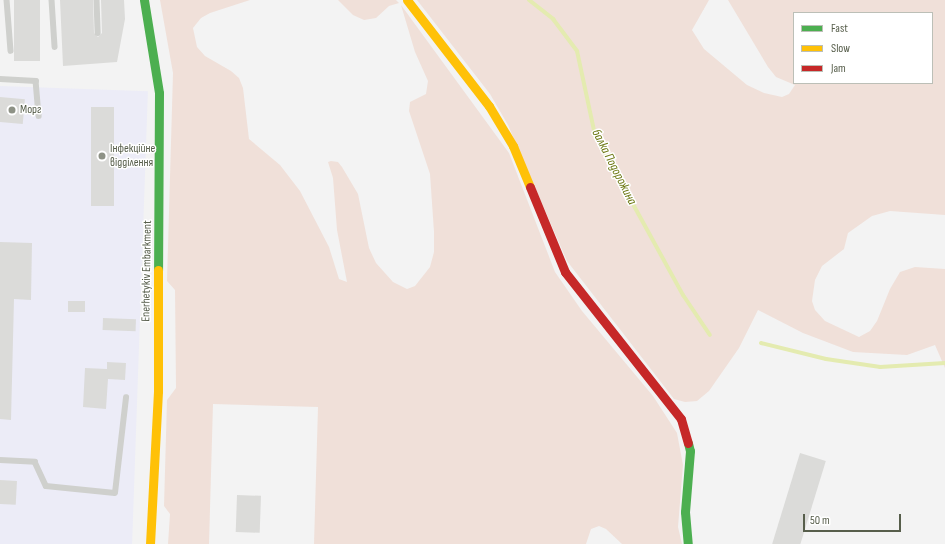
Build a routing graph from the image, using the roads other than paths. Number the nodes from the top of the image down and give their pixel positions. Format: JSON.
{"nodes":[{"id":1,"x":7,"y":0,"type":"edge"},
{"id":2,"x":52,"y":0,"type":"edge"},
{"id":3,"x":96,"y":0,"type":"edge"},
{"id":4,"x":144,"y":0,"type":"edge"},
{"id":5,"x":407,"y":0,"type":"edge"},
{"id":6,"x":98,"y":33,"type":"dead end"},
{"id":7,"x":55,"y":47,"type":"dead end"},
{"id":8,"x":11,"y":51,"type":"dead end"},
{"id":9,"x":0,"y":79,"type":"edge"},
{"id":10,"x":38,"y":116,"type":"dead end"},
{"id":11,"x":126,"y":398,"type":"dead end"},
{"id":12,"x":0,"y":460,"type":"edge"},
{"id":13,"x":150,"y":544,"type":"edge"},
{"id":14,"x":688,"y":544,"type":"edge"}],
"edges":[{"from":1,"to":8,"type":"lane"},
{"from":2,"to":7,"type":"lane"},
{"from":3,"to":6,"type":"lane"},
{"from":4,"to":13,"type":"street","name":"Enerhetykiv Embarkment"},
{"from":5,"to":14,"type":"street"},
{"from":9,"to":10,"type":"lane"},
{"from":11,"to":12,"type":"lane"}]}
